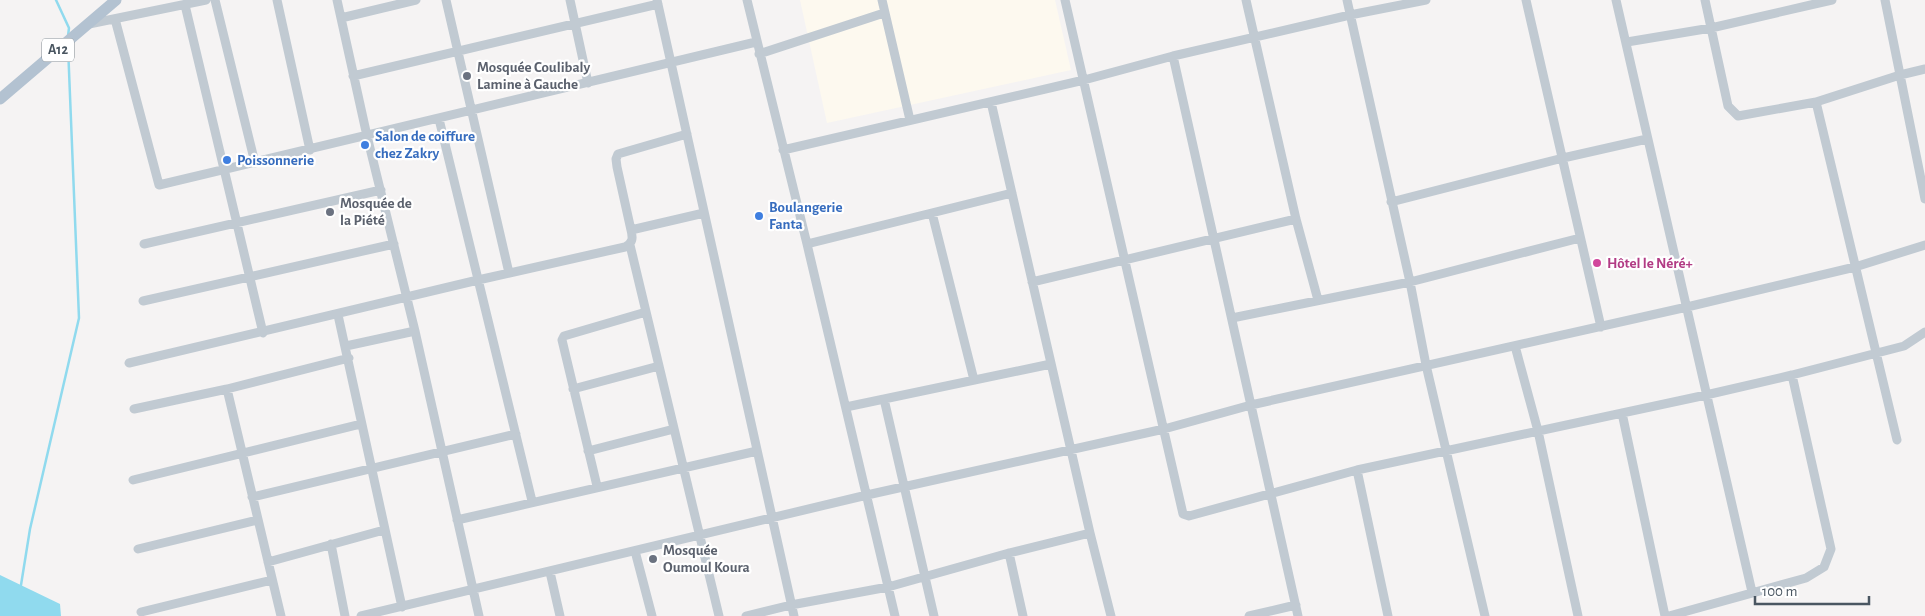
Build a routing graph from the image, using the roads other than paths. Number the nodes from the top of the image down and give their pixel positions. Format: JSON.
{"nodes":[{"id":1,"x":116,"y":0,"type":"edge"},
{"id":2,"x":206,"y":0,"type":"edge"},
{"id":3,"x":216,"y":0,"type":"edge"},
{"id":4,"x":277,"y":0,"type":"edge"},
{"id":5,"x":337,"y":0,"type":"edge"},
{"id":6,"x":416,"y":0,"type":"edge"},
{"id":7,"x":446,"y":0,"type":"edge"},
{"id":8,"x":570,"y":0,"type":"edge"},
{"id":9,"x":747,"y":0,"type":"edge"},
{"id":10,"x":882,"y":0,"type":"edge"},
{"id":11,"x":1065,"y":0,"type":"edge"},
{"id":12,"x":1246,"y":0,"type":"edge"},
{"id":13,"x":1347,"y":0,"type":"edge"},
{"id":14,"x":1426,"y":0,"type":"edge"},
{"id":15,"x":1526,"y":0,"type":"edge"},
{"id":16,"x":1616,"y":0,"type":"edge"},
{"id":17,"x":1705,"y":0,"type":"edge"},
{"id":18,"x":1832,"y":0,"type":"edge"},
{"id":19,"x":1886,"y":0,"type":"edge"},
{"id":20,"x":657,"y":2,"type":"edge"},
{"id":21,"x":185,"y":5,"type":"junction"},
{"id":22,"x":884,"y":13,"type":"junction"},
{"id":23,"x":1350,"y":15,"type":"junction"},
{"id":24,"x":341,"y":18,"type":"junction"},
{"id":25,"x":115,"y":19,"type":"junction"},
{"id":26,"x":89,"y":24,"type":"junction"},
{"id":27,"x":575,"y":24,"type":"junction"},
{"id":28,"x":1711,"y":28,"type":"junction"},
{"id":29,"x":1255,"y":37,"type":"junction"},
{"id":30,"x":756,"y":42,"type":"junction"},
{"id":31,"x":1627,"y":42,"type":"junction"},
{"id":32,"x":458,"y":51,"type":"junction"},
{"id":33,"x":759,"y":54,"type":"junction"},
{"id":34,"x":1173,"y":56,"type":"junction"},
{"id":35,"x":671,"y":63,"type":"junction"},
{"id":36,"x":1925,"y":69,"type":"edge"},
{"id":37,"x":1900,"y":75,"type":"junction"},
{"id":38,"x":353,"y":76,"type":"junction"},
{"id":39,"x":1084,"y":80,"type":"junction"},
{"id":40,"x":588,"y":83,"type":"junction"},
{"id":41,"x":0,"y":99,"type":"edge"},
{"id":42,"x":990,"y":102,"type":"junction"},
{"id":43,"x":1816,"y":102,"type":"junction"},
{"id":44,"x":472,"y":111,"type":"junction"},
{"id":45,"x":439,"y":119,"type":"junction"},
{"id":46,"x":910,"y":120,"type":"junction"},
{"id":47,"x":686,"y":134,"type":"junction"},
{"id":48,"x":367,"y":136,"type":"junction"},
{"id":49,"x":1648,"y":139,"type":"junction"},
{"id":50,"x":310,"y":150,"type":"junction"},
{"id":51,"x":783,"y":150,"type":"junction"},
{"id":52,"x":1563,"y":158,"type":"junction"},
{"id":53,"x":254,"y":163,"type":"junction"},
{"id":54,"x":224,"y":169,"type":"junction"},
{"id":55,"x":381,"y":190,"type":"junction"},
{"id":56,"x":1012,"y":193,"type":"junction"},
{"id":57,"x":1925,"y":199,"type":"edge"},
{"id":58,"x":1391,"y":202,"type":"junction"},
{"id":59,"x":704,"y":213,"type":"junction"},
{"id":60,"x":932,"y":213,"type":"junction"},
{"id":61,"x":1296,"y":219,"type":"junction"},
{"id":62,"x":237,"y":224,"type":"junction"},
{"id":63,"x":631,"y":230,"type":"junction"},
{"id":64,"x":1580,"y":238,"type":"junction"},
{"id":65,"x":1215,"y":239,"type":"junction"},
{"id":66,"x":144,"y":244,"type":"dead end"},
{"id":67,"x":394,"y":244,"type":"junction"},
{"id":68,"x":807,"y":244,"type":"junction"},
{"id":69,"x":1925,"y":244,"type":"edge"},
{"id":70,"x":630,"y":245,"type":"junction"},
{"id":71,"x":1125,"y":260,"type":"junction"},
{"id":72,"x":1855,"y":266,"type":"junction"},
{"id":73,"x":509,"y":273,"type":"junction"},
{"id":74,"x":250,"y":278,"type":"junction"},
{"id":75,"x":478,"y":280,"type":"junction"},
{"id":76,"x":1032,"y":282,"type":"junction"},
{"id":77,"x":1410,"y":282,"type":"junction"},
{"id":78,"x":407,"y":298,"type":"junction"},
{"id":79,"x":1318,"y":300,"type":"junction"},
{"id":80,"x":143,"y":301,"type":"dead end"},
{"id":81,"x":1687,"y":307,"type":"junction"},
{"id":82,"x":646,"y":312,"type":"junction"},
{"id":83,"x":338,"y":315,"type":"junction"},
{"id":84,"x":1232,"y":318,"type":"junction"},
{"id":85,"x":1601,"y":327,"type":"junction"},
{"id":86,"x":415,"y":331,"type":"junction"},
{"id":87,"x":1925,"y":332,"type":"edge"},
{"id":88,"x":263,"y":333,"type":"junction"},
{"id":89,"x":346,"y":346,"type":"junction"},
{"id":90,"x":1515,"y":346,"type":"junction"},
{"id":91,"x":1876,"y":354,"type":"junction"},
{"id":92,"x":349,"y":358,"type":"junction"},
{"id":93,"x":129,"y":363,"type":"dead end"},
{"id":94,"x":1051,"y":364,"type":"junction"},
{"id":95,"x":1426,"y":365,"type":"junction"},
{"id":96,"x":659,"y":366,"type":"junction"},
{"id":97,"x":1792,"y":375,"type":"junction"},
{"id":98,"x":974,"y":380,"type":"junction"},
{"id":99,"x":227,"y":389,"type":"junction"},
{"id":100,"x":573,"y":389,"type":"junction"},
{"id":101,"x":1706,"y":395,"type":"junction"},
{"id":102,"x":884,"y":399,"type":"junction"},
{"id":103,"x":1251,"y":405,"type":"junction"},
{"id":104,"x":846,"y":407,"type":"junction"},
{"id":105,"x":134,"y":409,"type":"dead end"},
{"id":106,"x":1622,"y":413,"type":"junction"},
{"id":107,"x":361,"y":424,"type":"junction"},
{"id":108,"x":674,"y":429,"type":"junction"},
{"id":109,"x":1164,"y":429,"type":"junction"},
{"id":110,"x":1538,"y":431,"type":"junction"},
{"id":111,"x":516,"y":434,"type":"junction"},
{"id":112,"x":1897,"y":440,"type":"dead end"},
{"id":113,"x":757,"y":450,"type":"junction"},
{"id":114,"x":1070,"y":450,"type":"junction"},
{"id":115,"x":442,"y":451,"type":"junction"},
{"id":116,"x":588,"y":451,"type":"junction"},
{"id":117,"x":1447,"y":451,"type":"junction"},
{"id":118,"x":242,"y":453,"type":"junction"},
{"id":119,"x":683,"y":467,"type":"junction"},
{"id":120,"x":371,"y":469,"type":"junction"},
{"id":121,"x":1357,"y":470,"type":"junction"},
{"id":122,"x":132,"y":480,"type":"dead end"},
{"id":123,"x":597,"y":486,"type":"junction"},
{"id":124,"x":903,"y":487,"type":"junction"},
{"id":125,"x":1271,"y":493,"type":"junction"},
{"id":126,"x":867,"y":495,"type":"junction"},
{"id":127,"x":252,"y":497,"type":"junction"},
{"id":128,"x":532,"y":501,"type":"junction"},
{"id":129,"x":772,"y":519,"type":"junction"},
{"id":130,"x":258,"y":520,"type":"junction"},
{"id":131,"x":457,"y":520,"type":"junction"},
{"id":132,"x":384,"y":530,"type":"junction"},
{"id":133,"x":1090,"y":533,"type":"junction"},
{"id":134,"x":700,"y":536,"type":"junction"},
{"id":135,"x":331,"y":544,"type":"junction"},
{"id":136,"x":138,"y":549,"type":"dead end"},
{"id":137,"x":635,"y":551,"type":"junction"},
{"id":138,"x":1009,"y":553,"type":"junction"},
{"id":139,"x":268,"y":562,"type":"junction"},
{"id":140,"x":550,"y":572,"type":"junction"},
{"id":141,"x":924,"y":578,"type":"junction"},
{"id":142,"x":272,"y":580,"type":"junction"},
{"id":143,"x":888,"y":588,"type":"junction"},
{"id":144,"x":472,"y":590,"type":"junction"},
{"id":145,"x":1752,"y":592,"type":"junction"},
{"id":146,"x":791,"y":605,"type":"junction"},
{"id":147,"x":1296,"y":605,"type":"junction"},
{"id":148,"x":402,"y":607,"type":"junction"},
{"id":149,"x":141,"y":612,"type":"dead end"},
{"id":150,"x":281,"y":616,"type":"edge"},
{"id":151,"x":344,"y":616,"type":"edge"},
{"id":152,"x":361,"y":616,"type":"edge"},
{"id":153,"x":478,"y":616,"type":"edge"},
{"id":154,"x":560,"y":616,"type":"edge"},
{"id":155,"x":652,"y":616,"type":"edge"},
{"id":156,"x":719,"y":616,"type":"edge"},
{"id":157,"x":746,"y":616,"type":"edge"},
{"id":158,"x":794,"y":616,"type":"edge"},
{"id":159,"x":895,"y":616,"type":"edge"},
{"id":160,"x":934,"y":616,"type":"edge"},
{"id":161,"x":1023,"y":616,"type":"edge"},
{"id":162,"x":1111,"y":616,"type":"edge"},
{"id":163,"x":1249,"y":616,"type":"edge"},
{"id":164,"x":1298,"y":616,"type":"edge"},
{"id":165,"x":1388,"y":616,"type":"edge"},
{"id":166,"x":1484,"y":616,"type":"edge"},
{"id":167,"x":1578,"y":616,"type":"edge"},
{"id":168,"x":1665,"y":616,"type":"edge"},
{"id":169,"x":1669,"y":616,"type":"edge"}],
"edges":[{"from":1,"to":26,"type":"main road","number":"A12"},
{"from":2,"to":21,"type":"street"},
{"from":3,"to":53,"type":"street"},
{"from":4,"to":50,"type":"street"},
{"from":5,"to":24,"type":"street"},
{"from":6,"to":24,"type":"street"},
{"from":7,"to":32,"type":"street"},
{"from":8,"to":27,"type":"street"},
{"from":9,"to":30,"type":"street"},
{"from":10,"to":22,"type":"street"},
{"from":11,"to":39,"type":"street"},
{"from":12,"to":29,"type":"street"},
{"from":13,"to":23,"type":"street"},
{"from":14,"to":23,"type":"street"},
{"from":15,"to":52,"type":"street"},
{"from":16,"to":31,"type":"street"},
{"from":17,"to":28,"type":"street"},
{"from":18,"to":28,"type":"street"},
{"from":19,"to":37,"type":"street"},
{"from":20,"to":27,"type":"street"},
{"from":20,"to":35,"type":"street"},
{"from":21,"to":25,"type":"street"},
{"from":21,"to":54,"type":"street"},
{"from":22,"to":33,"type":"street"},
{"from":22,"to":46,"type":"street"},
{"from":23,"to":29,"type":"street"},
{"from":23,"to":58,"type":"street"},
{"from":24,"to":38,"type":"street"},
{"from":25,"to":26,"type":"street"},
{"from":25,"to":54,"type":"street"},
{"from":26,"to":41,"type":"main road","number":"A12"},
{"from":27,"to":32,"type":"street"},
{"from":27,"to":40,"type":"street"},
{"from":28,"to":31,"type":"street"},
{"from":28,"to":43,"type":"street"},
{"from":29,"to":34,"type":"street"},
{"from":29,"to":61,"type":"street"},
{"from":30,"to":33,"type":"street"},
{"from":30,"to":35,"type":"street"},
{"from":31,"to":49,"type":"street"},
{"from":32,"to":38,"type":"street"},
{"from":32,"to":44,"type":"street"},
{"from":33,"to":51,"type":"street"},
{"from":34,"to":39,"type":"street"},
{"from":34,"to":65,"type":"street"},
{"from":35,"to":40,"type":"street"},
{"from":35,"to":47,"type":"street"},
{"from":36,"to":37,"type":"street"},
{"from":37,"to":43,"type":"street"},
{"from":37,"to":57,"type":"street"},
{"from":38,"to":48,"type":"street"},
{"from":39,"to":42,"type":"street"},
{"from":39,"to":71,"type":"street"},
{"from":40,"to":44,"type":"street"},
{"from":42,"to":46,"type":"street"},
{"from":42,"to":56,"type":"street"},
{"from":43,"to":72,"type":"street"},
{"from":44,"to":45,"type":"street"},
{"from":44,"to":73,"type":"street"},
{"from":45,"to":48,"type":"street"},
{"from":45,"to":75,"type":"street"},
{"from":46,"to":51,"type":"street"},
{"from":47,"to":59,"type":"street"},
{"from":47,"to":63,"type":"street"},
{"from":48,"to":50,"type":"street"},
{"from":48,"to":55,"type":"street"},
{"from":49,"to":52,"type":"street"},
{"from":49,"to":81,"type":"street"},
{"from":50,"to":53,"type":"street"},
{"from":51,"to":68,"type":"street"},
{"from":52,"to":58,"type":"street"},
{"from":52,"to":64,"type":"street"},
{"from":53,"to":54,"type":"street"},
{"from":54,"to":62,"type":"street"},
{"from":55,"to":62,"type":"street"},
{"from":55,"to":67,"type":"street"},
{"from":56,"to":60,"type":"street"},
{"from":56,"to":76,"type":"street"},
{"from":58,"to":77,"type":"street"},
{"from":59,"to":63,"type":"street"},
{"from":59,"to":113,"type":"street"},
{"from":60,"to":68,"type":"street"},
{"from":60,"to":98,"type":"street"},
{"from":61,"to":65,"type":"street"},
{"from":61,"to":79,"type":"street"},
{"from":62,"to":66,"type":"street"},
{"from":62,"to":74,"type":"street"},
{"from":63,"to":70,"type":"street"},
{"from":64,"to":77,"type":"street"},
{"from":64,"to":85,"type":"street"},
{"from":65,"to":71,"type":"street"},
{"from":65,"to":84,"type":"street"},
{"from":67,"to":74,"type":"street"},
{"from":67,"to":78,"type":"street"},
{"from":68,"to":104,"type":"street"},
{"from":69,"to":72,"type":"street"},
{"from":70,"to":73,"type":"street"},
{"from":70,"to":82,"type":"street"},
{"from":71,"to":76,"type":"street"},
{"from":71,"to":109,"type":"street"},
{"from":72,"to":81,"type":"street"},
{"from":72,"to":91,"type":"street"},
{"from":73,"to":75,"type":"street"},
{"from":74,"to":80,"type":"street"},
{"from":74,"to":88,"type":"street"},
{"from":75,"to":78,"type":"street"},
{"from":75,"to":111,"type":"street"},
{"from":76,"to":94,"type":"street"},
{"from":77,"to":79,"type":"street"},
{"from":77,"to":95,"type":"street"},
{"from":78,"to":83,"type":"street"},
{"from":78,"to":86,"type":"street"},
{"from":79,"to":84,"type":"street"},
{"from":81,"to":85,"type":"street"},
{"from":81,"to":101,"type":"street"},
{"from":82,"to":96,"type":"street"},
{"from":82,"to":100,"type":"street"},
{"from":83,"to":88,"type":"street"},
{"from":83,"to":89,"type":"street"},
{"from":84,"to":103,"type":"street"},
{"from":85,"to":90,"type":"street"},
{"from":86,"to":89,"type":"street"},
{"from":86,"to":115,"type":"street"},
{"from":87,"to":91,"type":"street"},
{"from":88,"to":93,"type":"street"},
{"from":89,"to":92,"type":"street"},
{"from":90,"to":95,"type":"street"},
{"from":90,"to":110,"type":"street"},
{"from":91,"to":97,"type":"street"},
{"from":91,"to":112,"type":"street"},
{"from":92,"to":99,"type":"street"},
{"from":92,"to":107,"type":"street"},
{"from":94,"to":98,"type":"street"},
{"from":94,"to":114,"type":"street"},
{"from":95,"to":103,"type":"street"},
{"from":95,"to":117,"type":"street"},
{"from":96,"to":100,"type":"street"},
{"from":96,"to":108,"type":"street"},
{"from":97,"to":101,"type":"street"},
{"from":97,"to":145,"type":"street"},
{"from":98,"to":102,"type":"street"},
{"from":99,"to":105,"type":"street"},
{"from":99,"to":118,"type":"street"},
{"from":100,"to":116,"type":"street"},
{"from":101,"to":106,"type":"street"},
{"from":101,"to":145,"type":"street"},
{"from":102,"to":104,"type":"street"},
{"from":102,"to":124,"type":"street"},
{"from":103,"to":109,"type":"street"},
{"from":103,"to":125,"type":"street"},
{"from":104,"to":126,"type":"street"},
{"from":106,"to":110,"type":"street"},
{"from":106,"to":168,"type":"street"},
{"from":107,"to":118,"type":"street"},
{"from":107,"to":120,"type":"street"},
{"from":108,"to":116,"type":"street"},
{"from":108,"to":119,"type":"street"},
{"from":109,"to":114,"type":"street"},
{"from":109,"to":125,"type":"street"},
{"from":110,"to":117,"type":"street"},
{"from":110,"to":167,"type":"street"},
{"from":111,"to":115,"type":"street"},
{"from":111,"to":128,"type":"street"},
{"from":113,"to":119,"type":"street"},
{"from":113,"to":129,"type":"street"},
{"from":114,"to":124,"type":"street"},
{"from":114,"to":133,"type":"street"},
{"from":115,"to":120,"type":"street"},
{"from":115,"to":131,"type":"street"},
{"from":116,"to":123,"type":"street"},
{"from":117,"to":121,"type":"street"},
{"from":117,"to":166,"type":"street"},
{"from":118,"to":122,"type":"street"},
{"from":118,"to":127,"type":"street"},
{"from":119,"to":123,"type":"street"},
{"from":119,"to":134,"type":"street"},
{"from":120,"to":127,"type":"street"},
{"from":120,"to":132,"type":"street"},
{"from":121,"to":125,"type":"street"},
{"from":121,"to":165,"type":"street"},
{"from":123,"to":128,"type":"street"},
{"from":124,"to":126,"type":"street"},
{"from":124,"to":141,"type":"street"},
{"from":125,"to":147,"type":"street"},
{"from":126,"to":129,"type":"street"},
{"from":126,"to":143,"type":"street"},
{"from":127,"to":130,"type":"street"},
{"from":128,"to":131,"type":"street"},
{"from":129,"to":134,"type":"street"},
{"from":129,"to":146,"type":"street"},
{"from":130,"to":136,"type":"street"},
{"from":130,"to":139,"type":"street"},
{"from":131,"to":144,"type":"street"},
{"from":132,"to":135,"type":"street"},
{"from":132,"to":148,"type":"street"},
{"from":133,"to":138,"type":"street"},
{"from":133,"to":162,"type":"street"},
{"from":134,"to":137,"type":"street"},
{"from":134,"to":156,"type":"street"},
{"from":135,"to":139,"type":"street"},
{"from":135,"to":151,"type":"street"},
{"from":137,"to":140,"type":"street"},
{"from":137,"to":155,"type":"street"},
{"from":138,"to":141,"type":"street"},
{"from":138,"to":161,"type":"street"},
{"from":139,"to":142,"type":"street"},
{"from":140,"to":144,"type":"street"},
{"from":140,"to":154,"type":"street"},
{"from":141,"to":143,"type":"street"},
{"from":141,"to":160,"type":"street"},
{"from":142,"to":149,"type":"street"},
{"from":142,"to":150,"type":"street"},
{"from":143,"to":146,"type":"street"},
{"from":143,"to":159,"type":"street"},
{"from":144,"to":148,"type":"street"},
{"from":144,"to":153,"type":"street"},
{"from":145,"to":169,"type":"street"},
{"from":146,"to":157,"type":"street"},
{"from":146,"to":158,"type":"street"},
{"from":147,"to":163,"type":"street"},
{"from":147,"to":164,"type":"street"},
{"from":148,"to":152,"type":"street"}]}
